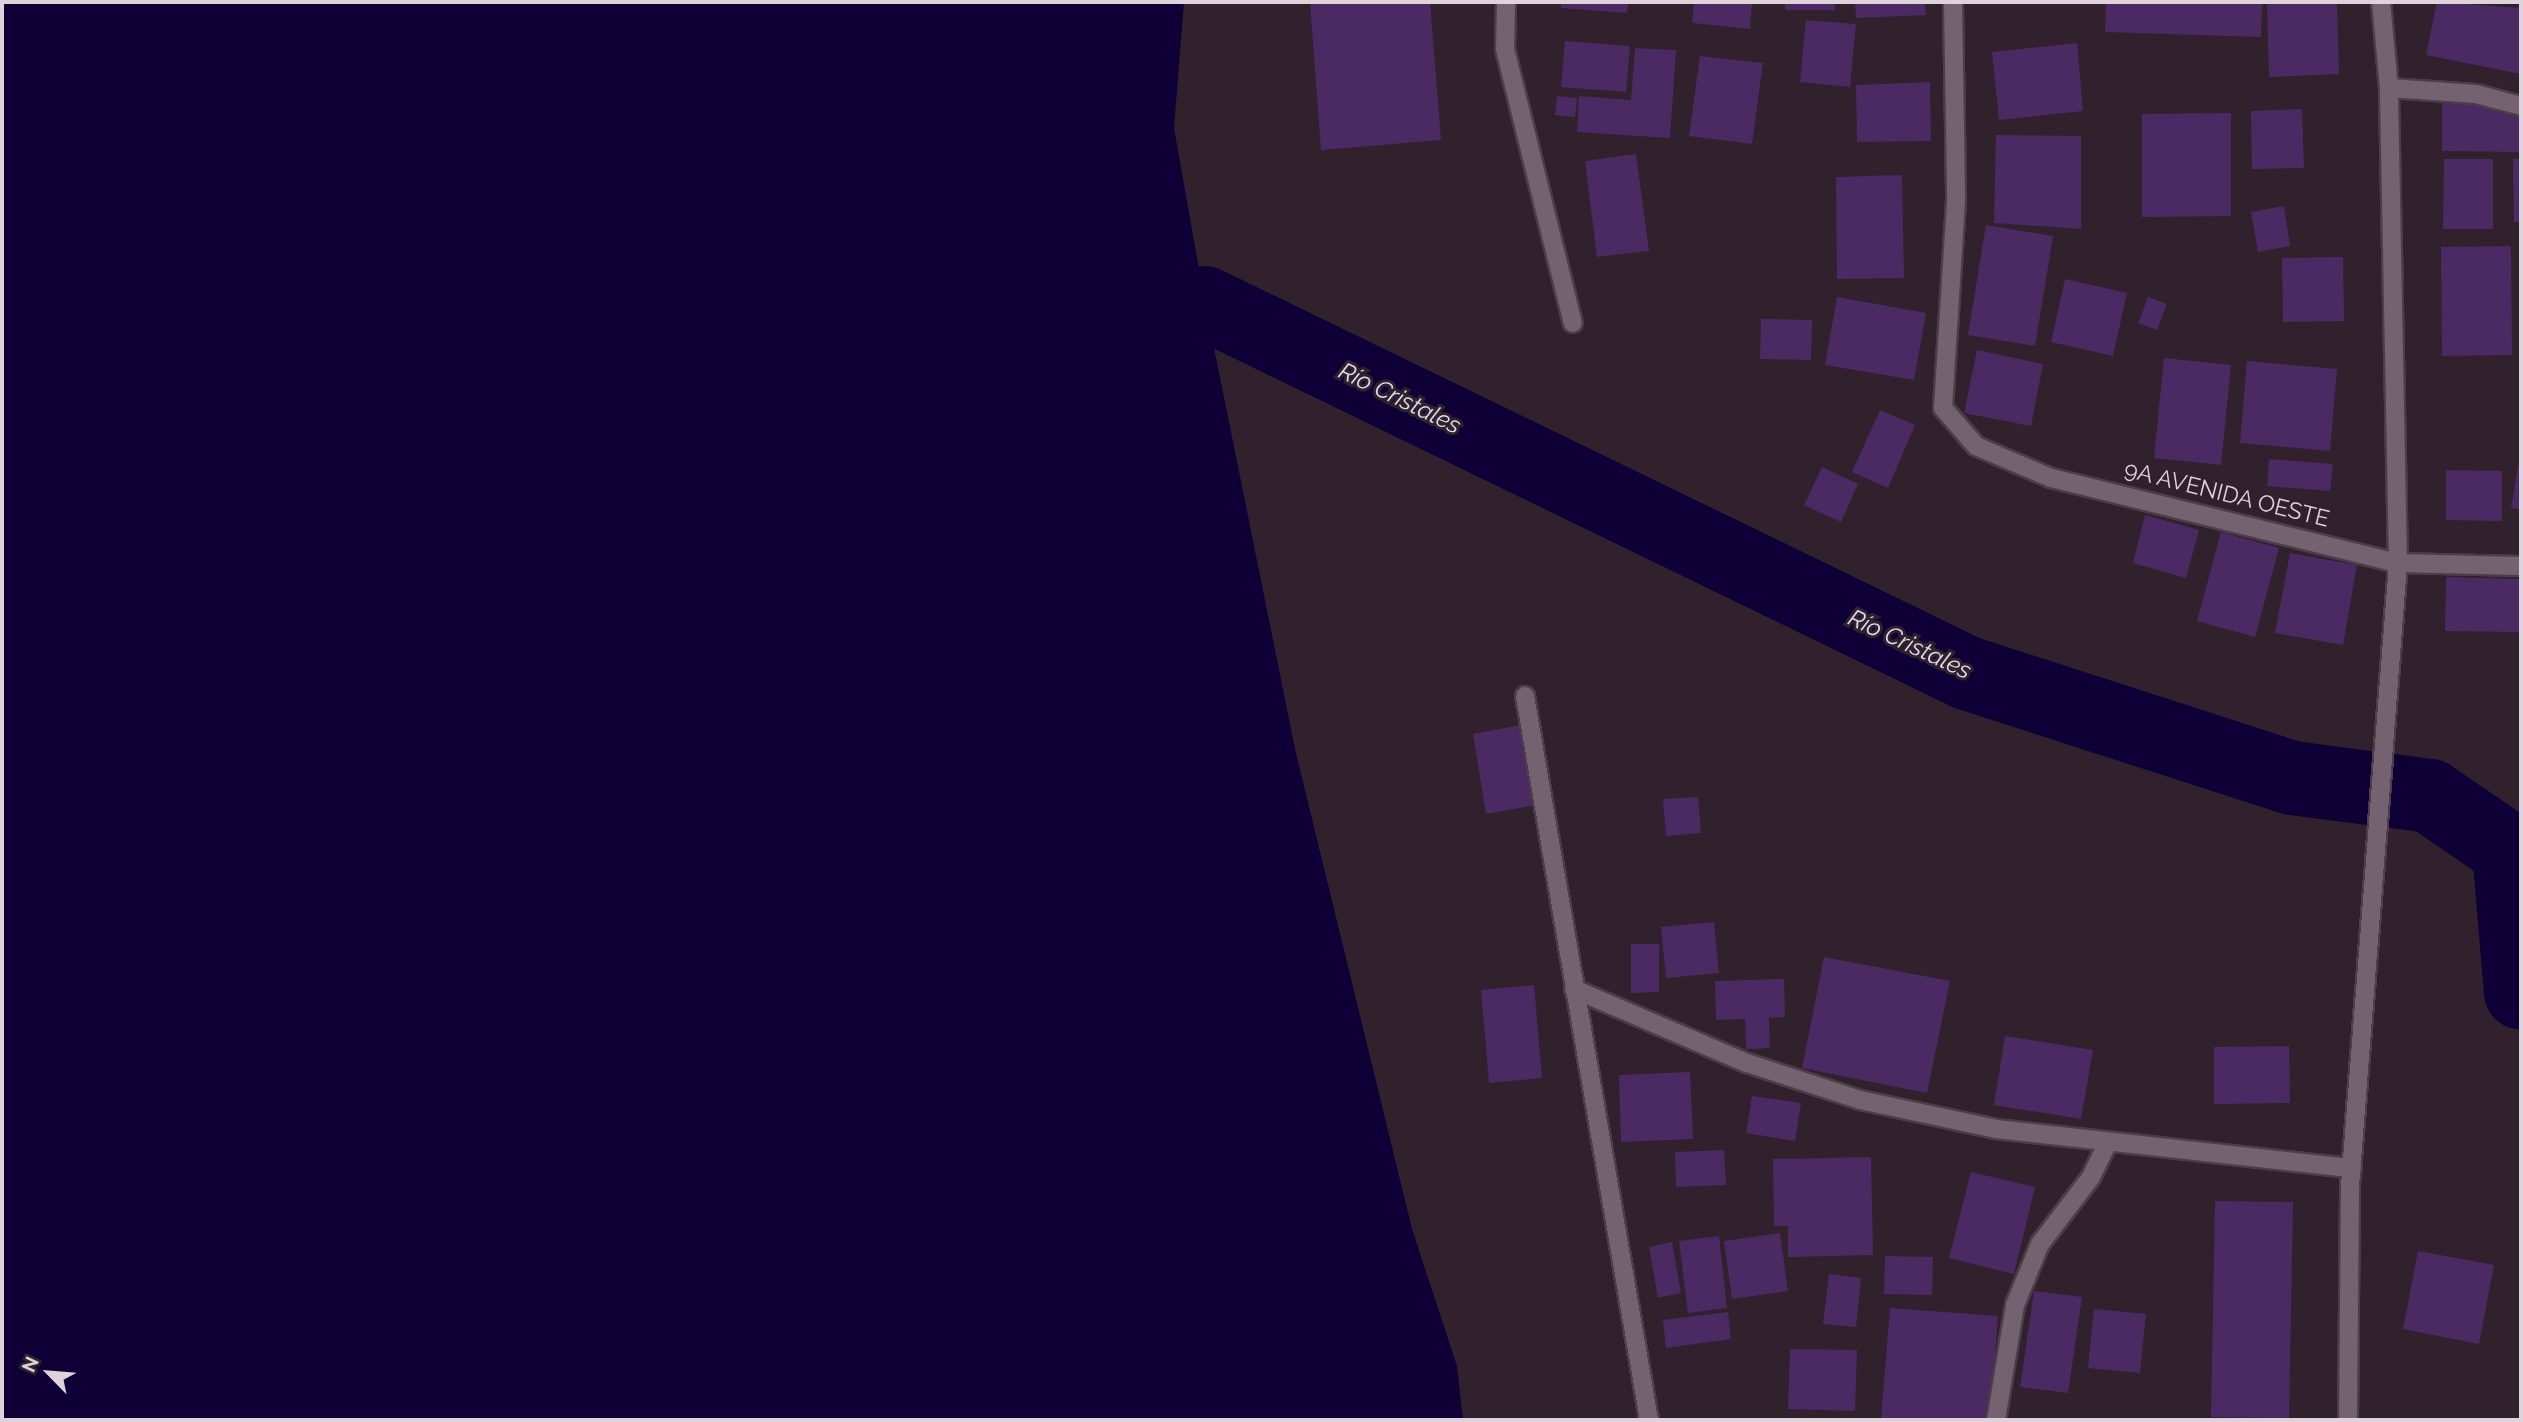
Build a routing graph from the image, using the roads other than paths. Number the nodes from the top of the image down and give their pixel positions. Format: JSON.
{"nodes":[{"id":1,"x":1506,"y":2,"type":"edge"},
{"id":2,"x":1953,"y":2,"type":"edge"},
{"id":3,"x":2381,"y":2,"type":"edge"},
{"id":4,"x":2389,"y":88,"type":"junction"},
{"id":5,"x":2521,"y":106,"type":"edge"},
{"id":6,"x":1573,"y":323,"type":"dead end"},
{"id":7,"x":2398,"y":563,"type":"junction"},
{"id":8,"x":2521,"y":566,"type":"edge"},
{"id":9,"x":1525,"y":696,"type":"dead end"},
{"id":10,"x":1574,"y":989,"type":"junction"},
{"id":11,"x":2107,"y":1143,"type":"junction"},
{"id":12,"x":2352,"y":1168,"type":"junction"},
{"id":13,"x":1649,"y":1420,"type":"edge"},
{"id":14,"x":1996,"y":1420,"type":"edge"},
{"id":15,"x":2348,"y":1420,"type":"edge"}],
"edges":[{"from":1,"to":6,"type":"street"},
{"from":2,"to":7,"type":"street","name":"9A AVENIDA OESTE"},
{"from":3,"to":4,"type":"street"},
{"from":4,"to":5,"type":"street"},
{"from":4,"to":7,"type":"street"},
{"from":7,"to":8,"type":"street","name":"9A AVENIDA OESTE"},
{"from":7,"to":12,"type":"street"},
{"from":9,"to":10,"type":"street"},
{"from":10,"to":11,"type":"street"},
{"from":10,"to":13,"type":"street"},
{"from":11,"to":12,"type":"street"},
{"from":11,"to":14,"type":"street"},
{"from":12,"to":15,"type":"street"}]}
